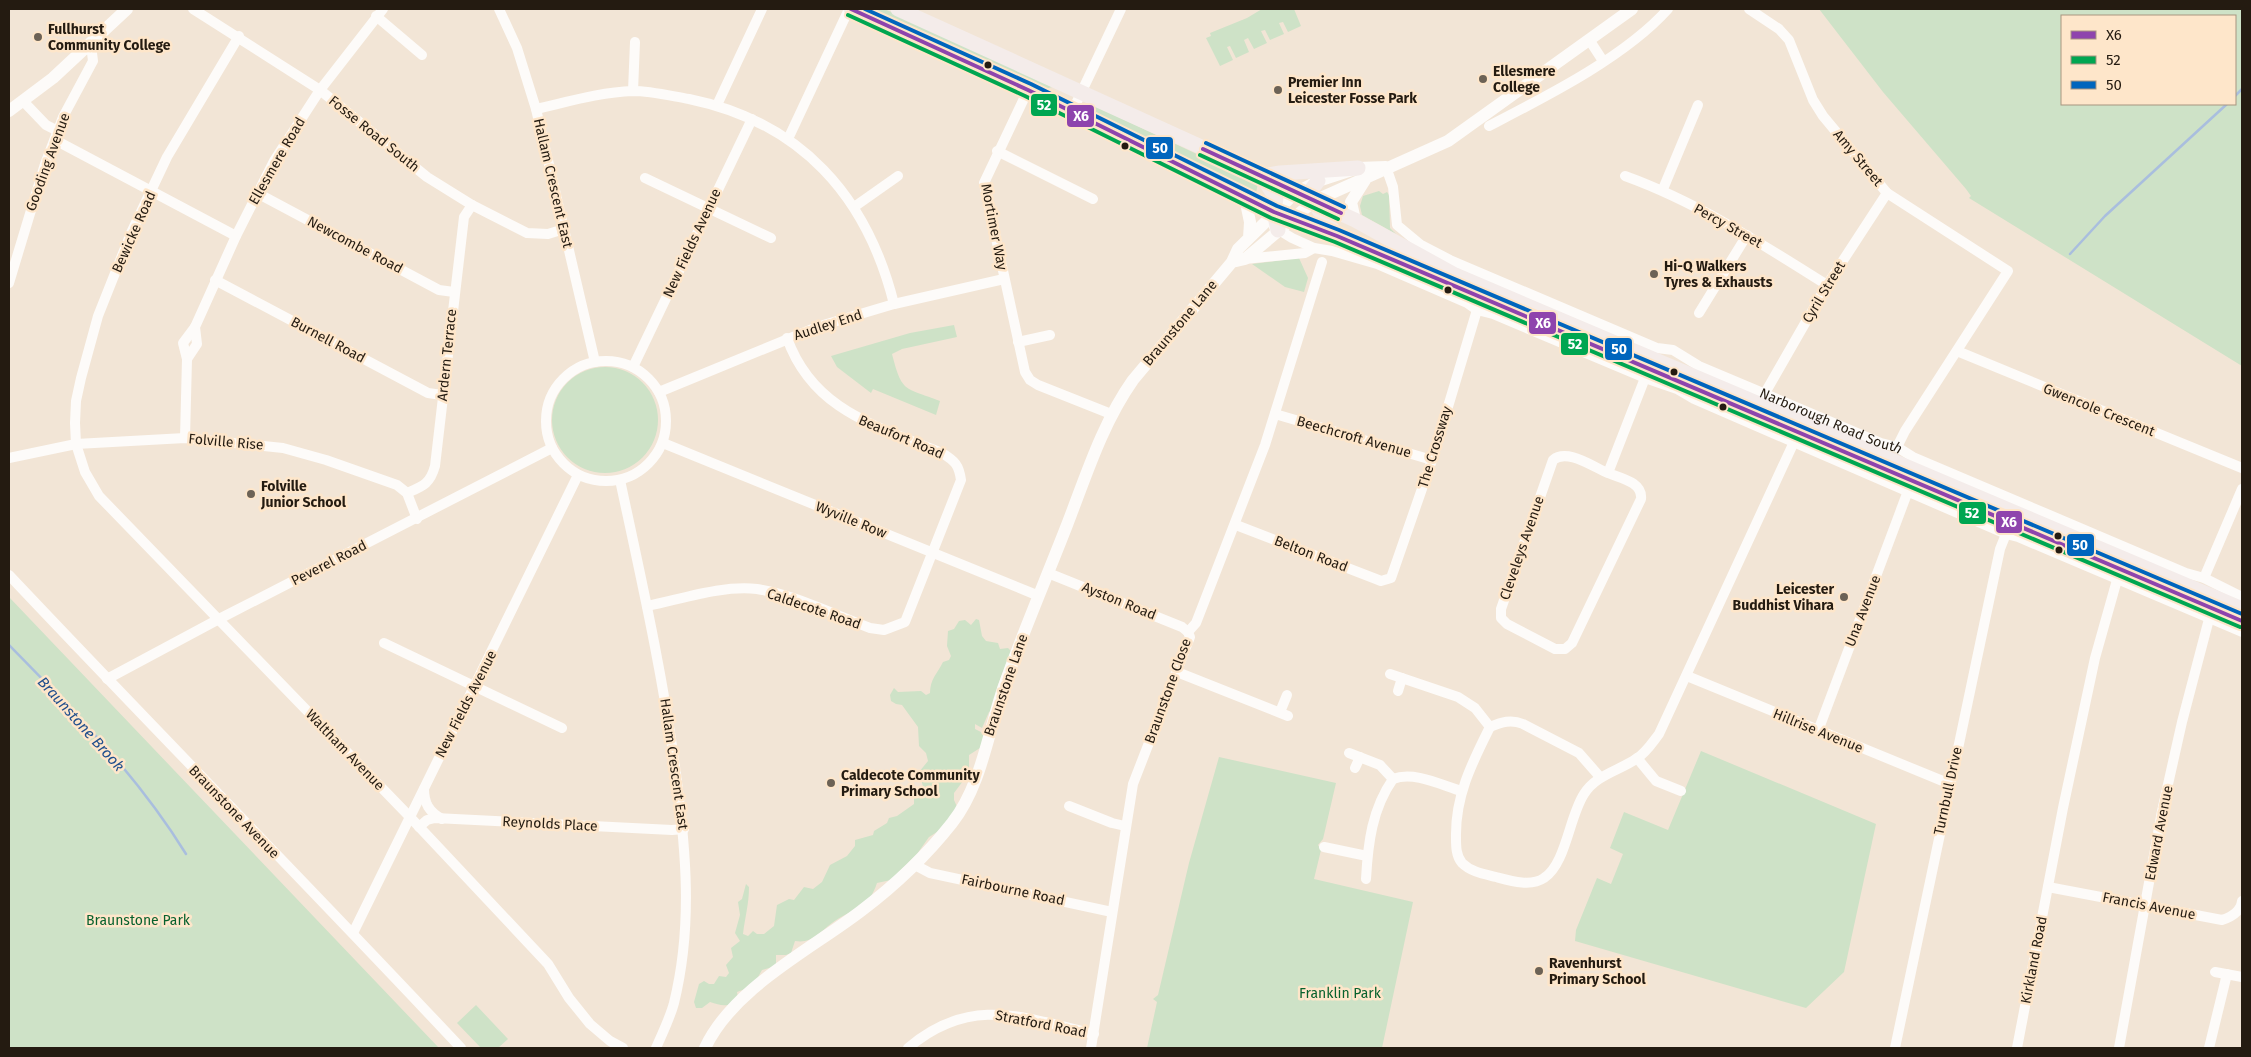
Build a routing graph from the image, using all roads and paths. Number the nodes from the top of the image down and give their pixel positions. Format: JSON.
{"nodes":[{"id":1,"x":127,"y":9,"type":"edge"},
{"id":2,"x":193,"y":9,"type":"edge"},
{"id":3,"x":499,"y":9,"type":"edge"},
{"id":4,"x":762,"y":9,"type":"edge"},
{"id":5,"x":850,"y":9,"type":"edge"},
{"id":6,"x":898,"y":9,"type":"edge"},
{"id":7,"x":1121,"y":9,"type":"edge"},
{"id":8,"x":1632,"y":9,"type":"edge"},
{"id":9,"x":1668,"y":9,"type":"edge"},
{"id":10,"x":1749,"y":9,"type":"edge"},
{"id":11,"x":379,"y":13,"type":"edge"},
{"id":12,"x":238,"y":36,"type":"junction"},
{"id":13,"x":1590,"y":41,"type":"junction"},
{"id":14,"x":635,"y":42,"type":"dead end"},
{"id":15,"x":88,"y":47,"type":"junction"},
{"id":16,"x":422,"y":55,"type":"dead end"},
{"id":17,"x":1603,"y":61,"type":"junction"},
{"id":18,"x":320,"y":90,"type":"junction"},
{"id":19,"x":1028,"y":90,"type":"junction"},
{"id":20,"x":633,"y":91,"type":"junction"},
{"id":21,"x":1082,"y":93,"type":"junction"},
{"id":22,"x":23,"y":101,"type":"junction"},
{"id":23,"x":717,"y":105,"type":"junction"},
{"id":24,"x":1698,"y":105,"type":"dead end"},
{"id":25,"x":536,"y":109,"type":"junction"},
{"id":26,"x":9,"y":111,"type":"edge"},
{"id":27,"x":1072,"y":112,"type":"junction"},
{"id":28,"x":752,"y":119,"type":"junction"},
{"id":29,"x":1489,"y":126,"type":"dead end"},
{"id":30,"x":56,"y":136,"type":"junction"},
{"id":31,"x":788,"y":139,"type":"junction"},
{"id":32,"x":997,"y":151,"type":"junction"},
{"id":33,"x":1386,"y":167,"type":"junction"},
{"id":34,"x":1362,"y":173,"type":"junction"},
{"id":35,"x":898,"y":176,"type":"dead end"},
{"id":36,"x":1262,"y":176,"type":"junction"},
{"id":37,"x":1625,"y":176,"type":"dead end"},
{"id":38,"x":645,"y":178,"type":"dead end"},
{"id":39,"x":1318,"y":181,"type":"junction"},
{"id":40,"x":1663,"y":189,"type":"junction"},
{"id":41,"x":152,"y":190,"type":"junction"},
{"id":42,"x":1295,"y":192,"type":"junction"},
{"id":43,"x":257,"y":193,"type":"junction"},
{"id":44,"x":1887,"y":193,"type":"junction"},
{"id":45,"x":1246,"y":198,"type":"junction"},
{"id":46,"x":1093,"y":199,"type":"dead end"},
{"id":47,"x":1314,"y":202,"type":"junction"},
{"id":48,"x":472,"y":206,"type":"junction"},
{"id":49,"x":854,"y":206,"type":"junction"},
{"id":50,"x":708,"y":208,"type":"junction"},
{"id":51,"x":1291,"y":219,"type":"junction"},
{"id":52,"x":1356,"y":220,"type":"junction"},
{"id":53,"x":1272,"y":221,"type":"junction"},
{"id":54,"x":564,"y":229,"type":"junction"},
{"id":55,"x":1747,"y":235,"type":"junction"},
{"id":56,"x":236,"y":236,"type":"junction"},
{"id":57,"x":1337,"y":236,"type":"junction"},
{"id":58,"x":771,"y":238,"type":"dead end"},
{"id":59,"x":1249,"y":238,"type":"junction"},
{"id":60,"x":1314,"y":248,"type":"junction"},
{"id":61,"x":1388,"y":258,"type":"junction"},
{"id":62,"x":1245,"y":259,"type":"junction"},
{"id":63,"x":1232,"y":262,"type":"junction"},
{"id":64,"x":1322,"y":262,"type":"dead end"},
{"id":65,"x":1409,"y":278,"type":"junction"},
{"id":66,"x":1004,"y":279,"type":"junction"},
{"id":67,"x":215,"y":280,"type":"junction"},
{"id":68,"x":9,"y":282,"type":"edge"},
{"id":69,"x":1827,"y":285,"type":"junction"},
{"id":70,"x":454,"y":292,"type":"junction"},
{"id":71,"x":894,"y":304,"type":"junction"},
{"id":72,"x":1477,"y":310,"type":"junction"},
{"id":73,"x":1699,"y":313,"type":"dead end"},
{"id":74,"x":1050,"y":335,"type":"dead end"},
{"id":75,"x":787,"y":338,"type":"junction"},
{"id":76,"x":1018,"y":342,"type":"junction"},
{"id":77,"x":1957,"y":351,"type":"junction"},
{"id":78,"x":595,"y":362,"type":"junction"},
{"id":79,"x":633,"y":367,"type":"junction"},
{"id":80,"x":1645,"y":378,"type":"junction"},
{"id":81,"x":660,"y":392,"type":"junction"},
{"id":82,"x":1765,"y":393,"type":"junction"},
{"id":83,"x":442,"y":395,"type":"junction"},
{"id":84,"x":1111,"y":414,"type":"junction"},
{"id":85,"x":1275,"y":414,"type":"junction"},
{"id":86,"x":184,"y":438,"type":"junction"},
{"id":87,"x":1794,"y":442,"type":"junction"},
{"id":88,"x":663,"y":443,"type":"junction"},
{"id":89,"x":76,"y":444,"type":"junction"},
{"id":90,"x":1897,"y":447,"type":"junction"},
{"id":91,"x":552,"y":448,"type":"junction"},
{"id":92,"x":9,"y":458,"type":"edge"},
{"id":93,"x":1432,"y":460,"type":"junction"},
{"id":94,"x":2242,"y":468,"type":"edge"},
{"id":95,"x":1608,"y":473,"type":"junction"},
{"id":96,"x":578,"y":475,"type":"junction"},
{"id":97,"x":620,"y":480,"type":"junction"},
{"id":98,"x":2242,"y":488,"type":"edge"},
{"id":99,"x":1908,"y":491,"type":"junction"},
{"id":100,"x":407,"y":493,"type":"junction"},
{"id":101,"x":417,"y":519,"type":"junction"},
{"id":102,"x":1236,"y":525,"type":"junction"},
{"id":103,"x":2006,"y":534,"type":"junction"},
{"id":104,"x":933,"y":553,"type":"junction"},
{"id":105,"x":1048,"y":573,"type":"junction"},
{"id":106,"x":9,"y":575,"type":"edge"},
{"id":107,"x":2204,"y":578,"type":"junction"},
{"id":108,"x":1386,"y":580,"type":"joint"},
{"id":109,"x":2118,"y":580,"type":"junction"},
{"id":110,"x":1039,"y":596,"type":"junction"},
{"id":111,"x":2242,"y":597,"type":"edge"},
{"id":112,"x":647,"y":606,"type":"junction"},
{"id":113,"x":2242,"y":609,"type":"edge"},
{"id":114,"x":218,"y":619,"type":"junction"},
{"id":115,"x":2209,"y":619,"type":"junction"},
{"id":116,"x":2242,"y":621,"type":"edge"},
{"id":117,"x":1188,"y":632,"type":"junction"},
{"id":118,"x":2242,"y":632,"type":"edge"},
{"id":119,"x":384,"y":643,"type":"dead end"},
{"id":120,"x":1176,"y":672,"type":"junction"},
{"id":121,"x":1390,"y":674,"type":"dead end"},
{"id":122,"x":1687,"y":676,"type":"junction"},
{"id":123,"x":1402,"y":678,"type":"junction"},
{"id":124,"x":108,"y":679,"type":"junction"},
{"id":125,"x":476,"y":687,"type":"junction"},
{"id":126,"x":1398,"y":692,"type":"dead end"},
{"id":127,"x":1287,"y":695,"type":"dead end"},
{"id":128,"x":562,"y":728,"type":"dead end"},
{"id":129,"x":1490,"y":728,"type":"junction"},
{"id":130,"x":1818,"y":731,"type":"junction"},
{"id":131,"x":1349,"y":753,"type":"dead end"},
{"id":132,"x":1360,"y":757,"type":"junction"},
{"id":133,"x":1637,"y":758,"type":"junction"},
{"id":134,"x":1355,"y":768,"type":"dead end"},
{"id":135,"x":1600,"y":777,"type":"junction"},
{"id":136,"x":1393,"y":779,"type":"junction"},
{"id":137,"x":1950,"y":784,"type":"junction"},
{"id":138,"x":424,"y":788,"type":"junction"},
{"id":139,"x":1461,"y":791,"type":"junction"},
{"id":140,"x":1681,"y":791,"type":"dead end"},
{"id":141,"x":1069,"y":806,"type":"dead end"},
{"id":142,"x":409,"y":816,"type":"junction"},
{"id":143,"x":442,"y":819,"type":"junction"},
{"id":144,"x":1125,"y":826,"type":"junction"},
{"id":145,"x":419,"y":827,"type":"junction"},
{"id":146,"x":684,"y":829,"type":"junction"},
{"id":147,"x":1324,"y":847,"type":"dead end"},
{"id":148,"x":1367,"y":856,"type":"junction"},
{"id":149,"x":915,"y":865,"type":"junction"},
{"id":150,"x":1366,"y":879,"type":"dead end"},
{"id":151,"x":2048,"y":887,"type":"junction"},
{"id":152,"x":2242,"y":902,"type":"edge"},
{"id":153,"x":2146,"y":904,"type":"junction"},
{"id":154,"x":1112,"y":912,"type":"junction"},
{"id":155,"x":353,"y":933,"type":"junction"},
{"id":156,"x":2215,"y":972,"type":"dead end"},
{"id":157,"x":2228,"y":974,"type":"junction"},
{"id":158,"x":2242,"y":977,"type":"edge"},
{"id":159,"x":1094,"y":1034,"type":"junction"},
{"id":160,"x":461,"y":1048,"type":"edge"},
{"id":161,"x":623,"y":1048,"type":"edge"},
{"id":162,"x":656,"y":1048,"type":"edge"},
{"id":163,"x":705,"y":1048,"type":"edge"},
{"id":164,"x":908,"y":1048,"type":"edge"},
{"id":165,"x":1091,"y":1048,"type":"edge"},
{"id":166,"x":1895,"y":1048,"type":"edge"},
{"id":167,"x":2017,"y":1048,"type":"edge"},
{"id":168,"x":2118,"y":1048,"type":"edge"},
{"id":169,"x":2209,"y":1048,"type":"edge"}],
"edges":[{"from":1,"to":15,"type":"street"},
{"from":2,"to":12,"type":"street","name":"Fosse Road South"},
{"from":3,"to":25,"type":"street","name":"Hallam Crescent East"},
{"from":4,"to":23,"type":"street"},
{"from":5,"to":19,"type":"main road"},
{"from":5,"to":31,"type":"street"},
{"from":6,"to":21,"type":"main road","name":"Narborough Road South"},
{"from":7,"to":21,"type":"street"},
{"from":8,"to":13,"type":"street"},
{"from":9,"to":17,"type":"street"},
{"from":10,"to":44,"type":"street","name":"Amy Street"},
{"from":11,"to":16,"type":"street"},
{"from":11,"to":18,"type":"street","name":"Ellesmere Road"},
{"from":12,"to":18,"type":"street","name":"Fosse Road South"},
{"from":12,"to":41,"type":"street","name":"Bewicke Road"},
{"from":13,"to":17,"type":"street"},
{"from":13,"to":33,"type":"street"},
{"from":14,"to":20,"type":"street"},
{"from":15,"to":22,"type":"street"},
{"from":15,"to":30,"type":"street","name":"Gooding Avenue"},
{"from":17,"to":29,"type":"street"},
{"from":18,"to":43,"type":"street","name":"Ellesmere Road"},
{"from":18,"to":48,"type":"street","name":"Fosse Road South"},
{"from":19,"to":27,"type":"main road"},
{"from":19,"to":32,"type":"street","name":"Mortimer Way"},
{"from":20,"to":23,"type":"street"},
{"from":20,"to":25,"type":"street"},
{"from":21,"to":27,"type":"street"},
{"from":21,"to":36,"type":"main road","name":"Narborough Road South"},
{"from":22,"to":26,"type":"street"},
{"from":22,"to":30,"type":"street"},
{"from":23,"to":28,"type":"street"},
{"from":24,"to":40,"type":"street"},
{"from":25,"to":54,"type":"street","name":"Hallam Crescent East"},
{"from":27,"to":45,"type":"main road"},
{"from":28,"to":31,"type":"street"},
{"from":28,"to":50,"type":"street","name":"New Fields Avenue"},
{"from":30,"to":41,"type":"street"},
{"from":30,"to":68,"type":"street","name":"Gooding Avenue"},
{"from":31,"to":49,"type":"street"},
{"from":32,"to":46,"type":"street"},
{"from":32,"to":66,"type":"street","name":"Mortimer Way"},
{"from":33,"to":34,"type":"street"},
{"from":33,"to":82,"type":"street","name":"Narborough Road South"},
{"from":34,"to":36,"type":"main road"},
{"from":34,"to":39,"type":"street"},
{"from":34,"to":47,"type":"street"},
{"from":34,"to":52,"type":"street"},
{"from":35,"to":49,"type":"street"},
{"from":36,"to":42,"type":"main road","name":"Narborough Road South"},
{"from":36,"to":53,"type":"main road"},
{"from":37,"to":40,"type":"street","name":"Percy Street"},
{"from":38,"to":50,"type":"street"},
{"from":39,"to":42,"type":"street"},
{"from":39,"to":47,"type":"main road"},
{"from":40,"to":55,"type":"street","name":"Percy Street"},
{"from":41,"to":56,"type":"street"},
{"from":41,"to":89,"type":"street","name":"Bewicke Road"},
{"from":42,"to":47,"type":"main road","name":"Narborough Road South"},
{"from":42,"to":53,"type":"street"},
{"from":43,"to":56,"type":"street","name":"Ellesmere Road"},
{"from":43,"to":70,"type":"street","name":"Newcombe Road"},
{"from":44,"to":69,"type":"street","name":"Cyril Street"},
{"from":44,"to":77,"type":"street","name":"Amy Street"},
{"from":45,"to":53,"type":"main road"},
{"from":45,"to":59,"type":"street"},
{"from":47,"to":51,"type":"street"},
{"from":47,"to":52,"type":"main road","name":"Narborough Road South"},
{"from":47,"to":57,"type":"main road"},
{"from":48,"to":54,"type":"street","name":"Fosse Road South"},
{"from":48,"to":70,"type":"street","name":"Ardern Terrace"},
{"from":49,"to":71,"type":"street"},
{"from":50,"to":58,"type":"street"},
{"from":50,"to":79,"type":"street","name":"New Fields Avenue"},
{"from":51,"to":53,"type":"main road","name":"Narborough Road South"},
{"from":51,"to":57,"type":"main road","name":"Narborough Road South"},
{"from":52,"to":113,"type":"main road","name":"Narborough Road South"},
{"from":53,"to":59,"type":"street","name":"Braunstone Lane"},
{"from":53,"to":60,"type":"street","name":"Narborough Road South"},
{"from":53,"to":62,"type":"street"},
{"from":54,"to":78,"type":"street","name":"Hallam Crescent East"},
{"from":55,"to":69,"type":"street","name":"Percy Street"},
{"from":55,"to":73,"type":"street"},
{"from":56,"to":67,"type":"street","name":"Ellesmere Road"},
{"from":57,"to":61,"type":"main road","name":"Narborough Road South"},
{"from":59,"to":63,"type":"street","name":"Braunstone Lane"},
{"from":60,"to":62,"type":"street","name":"Narborough Road South"},
{"from":60,"to":65,"type":"street","name":"Narborough Road South"},
{"from":61,"to":65,"type":"street","name":"Narborough Road South"},
{"from":61,"to":116,"type":"main road","name":"Narborough Road South"},
{"from":62,"to":63,"type":"street"},
{"from":63,"to":84,"type":"street","name":"Braunstone Lane"},
{"from":64,"to":85,"type":"street","name":"Braunstone Close"},
{"from":65,"to":72,"type":"street","name":"Narborough Road South"},
{"from":66,"to":71,"type":"street","name":"Audley End"},
{"from":66,"to":76,"type":"street","name":"Mortimer Way"},
{"from":67,"to":83,"type":"street","name":"Burnell Road"},
{"from":67,"to":86,"type":"street","name":"Ellesmere Road"},
{"from":69,"to":82,"type":"street","name":"Cyril Street"},
{"from":70,"to":83,"type":"street","name":"Ardern Terrace"},
{"from":71,"to":75,"type":"street","name":"Audley End"},
{"from":72,"to":80,"type":"street","name":"Narborough Road South"},
{"from":72,"to":93,"type":"street","name":"The Crossway"},
{"from":74,"to":76,"type":"street"},
{"from":75,"to":81,"type":"street","name":"Audley End"},
{"from":75,"to":104,"type":"street","name":"Beaufort Road"},
{"from":76,"to":84,"type":"street","name":"Mortimer Way"},
{"from":77,"to":90,"type":"street"},
{"from":77,"to":94,"type":"street","name":"Gwencole Crescent"},
{"from":78,"to":79,"type":"street"},
{"from":78,"to":91,"type":"street"},
{"from":79,"to":81,"type":"street"},
{"from":80,"to":87,"type":"street","name":"Narborough Road South"},
{"from":80,"to":95,"type":"street"},
{"from":81,"to":88,"type":"street"},
{"from":82,"to":90,"type":"street","name":"Narborough Road South"},
{"from":83,"to":100,"type":"street","name":"Ardern Terrace"},
{"from":84,"to":105,"type":"street","name":"Braunstone Lane"},
{"from":85,"to":93,"type":"street","name":"Beechcroft Avenue"},
{"from":85,"to":102,"type":"street","name":"Braunstone Close"},
{"from":86,"to":89,"type":"street","name":"Folville Rise"},
{"from":86,"to":100,"type":"street","name":"Folville Rise"},
{"from":87,"to":99,"type":"street","name":"Narborough Road South"},
{"from":87,"to":122,"type":"street"},
{"from":88,"to":97,"type":"street"},
{"from":88,"to":104,"type":"street","name":"Wyville Row"},
{"from":89,"to":92,"type":"street","name":"Folville Rise"},
{"from":89,"to":114,"type":"street","name":"Waltham Avenue"},
{"from":90,"to":107,"type":"street","name":"Narborough Road South"},
{"from":91,"to":96,"type":"street"},
{"from":91,"to":101,"type":"street","name":"Peverel Road"},
{"from":93,"to":108,"type":"street","name":"The Crossway"},
{"from":95,"to":95,"type":"street","name":"Cleveleys Avenue"},
{"from":96,"to":97,"type":"street"},
{"from":96,"to":125,"type":"street","name":"New Fields Avenue"},
{"from":97,"to":112,"type":"street","name":"Hallam Crescent East"},
{"from":98,"to":107,"type":"street"},
{"from":99,"to":103,"type":"street","name":"Narborough Road South"},
{"from":99,"to":130,"type":"street","name":"Una Avenue"},
{"from":100,"to":101,"type":"street"},
{"from":101,"to":114,"type":"street","name":"Peverel Road"},
{"from":102,"to":108,"type":"street","name":"Belton Road"},
{"from":102,"to":117,"type":"street","name":"Braunstone Close"},
{"from":103,"to":109,"type":"street","name":"Narborough Road South"},
{"from":103,"to":137,"type":"street","name":"Turnbull Drive"},
{"from":104,"to":110,"type":"street","name":"Wyville Row"},
{"from":104,"to":112,"type":"street","name":"Caldecote Road"},
{"from":105,"to":110,"type":"street","name":"Braunstone Lane"},
{"from":105,"to":117,"type":"street","name":"Ayston Road"},
{"from":106,"to":124,"type":"street","name":"Braunstone Avenue"},
{"from":107,"to":111,"type":"street","name":"Narborough Road South"},
{"from":109,"to":115,"type":"street","name":"Narborough Road South"},
{"from":109,"to":151,"type":"street","name":"Kirkland Road"},
{"from":110,"to":149,"type":"street","name":"Braunstone Lane"},
{"from":112,"to":146,"type":"street","name":"Hallam Crescent East"},
{"from":114,"to":124,"type":"street","name":"Peverel Road"},
{"from":114,"to":142,"type":"street","name":"Waltham Avenue"},
{"from":115,"to":118,"type":"street","name":"Narborough Road South"},
{"from":115,"to":153,"type":"street","name":"Edward Avenue"},
{"from":117,"to":120,"type":"street","name":"Braunstone Close"},
{"from":119,"to":125,"type":"street"},
{"from":120,"to":127,"type":"street"},
{"from":120,"to":144,"type":"street","name":"Braunstone Close"},
{"from":121,"to":123,"type":"street"},
{"from":122,"to":130,"type":"street","name":"Hillrise Avenue"},
{"from":122,"to":133,"type":"street"},
{"from":123,"to":126,"type":"street"},
{"from":123,"to":129,"type":"street"},
{"from":124,"to":155,"type":"street","name":"Braunstone Avenue"},
{"from":125,"to":128,"type":"street"},
{"from":125,"to":138,"type":"street","name":"New Fields Avenue"},
{"from":129,"to":135,"type":"street"},
{"from":129,"to":139,"type":"street"},
{"from":130,"to":137,"type":"street","name":"Hillrise Avenue"},
{"from":131,"to":132,"type":"street"},
{"from":132,"to":134,"type":"street"},
{"from":132,"to":136,"type":"street"},
{"from":133,"to":135,"type":"street"},
{"from":133,"to":140,"type":"street"},
{"from":135,"to":139,"type":"street"},
{"from":136,"to":139,"type":"street"},
{"from":136,"to":148,"type":"street"},
{"from":137,"to":166,"type":"street","name":"Turnbull Drive"},
{"from":138,"to":142,"type":"street","name":"New Fields Avenue"},
{"from":138,"to":143,"type":"street"},
{"from":141,"to":144,"type":"street"},
{"from":142,"to":145,"type":"street","name":"Waltham Avenue"},
{"from":142,"to":155,"type":"street","name":"New Fields Avenue"},
{"from":143,"to":145,"type":"street","name":"Reynolds Place"},
{"from":143,"to":146,"type":"street","name":"Reynolds Place"},
{"from":144,"to":154,"type":"street","name":"Braunstone Close"},
{"from":145,"to":161,"type":"street","name":"Waltham Avenue"},
{"from":146,"to":162,"type":"street","name":"Hallam Crescent East"},
{"from":147,"to":148,"type":"street"},
{"from":148,"to":150,"type":"street"},
{"from":149,"to":154,"type":"street","name":"Fairbourne Road"},
{"from":149,"to":163,"type":"street","name":"Braunstone Lane"},
{"from":151,"to":153,"type":"street","name":"Francis Avenue"},
{"from":151,"to":167,"type":"street","name":"Kirkland Road"},
{"from":152,"to":153,"type":"street","name":"Francis Avenue"},
{"from":153,"to":168,"type":"street","name":"Edward Avenue"},
{"from":154,"to":159,"type":"street","name":"Braunstone Close"},
{"from":155,"to":160,"type":"street","name":"Braunstone Avenue"},
{"from":156,"to":157,"type":"street"},
{"from":157,"to":158,"type":"street"},
{"from":157,"to":169,"type":"street"},
{"from":159,"to":164,"type":"street","name":"Stratford Road"},
{"from":159,"to":165,"type":"street","name":"Braunstone Close"}]}
